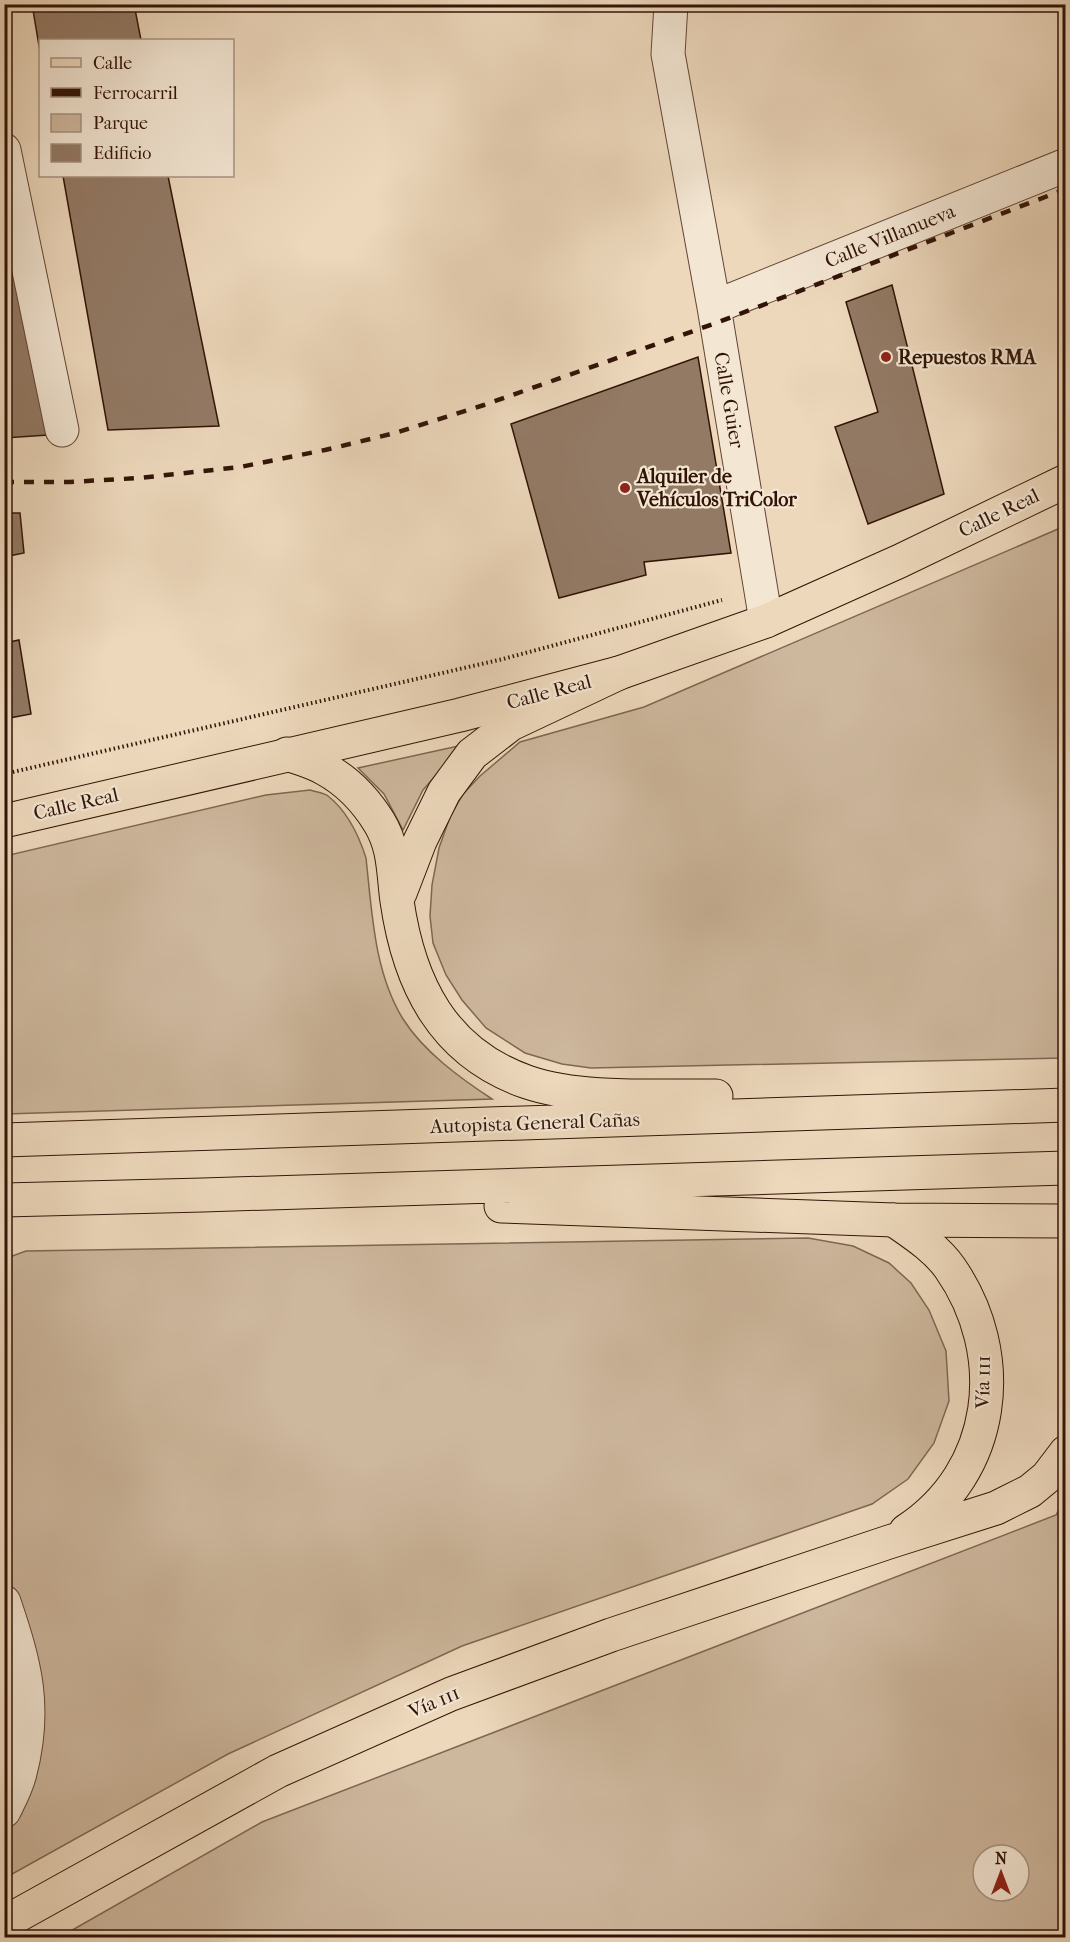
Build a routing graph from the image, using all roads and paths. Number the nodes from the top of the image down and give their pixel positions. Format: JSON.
{"nodes":[{"id":1,"x":671,"y":4,"type":"edge"},
{"id":2,"x":4,"y":150,"type":"edge"},
{"id":3,"x":1065,"y":165,"type":"edge"},
{"id":4,"x":712,"y":296,"type":"junction"},
{"id":5,"x":62,"y":430,"type":"dead end"},
{"id":6,"x":1065,"y":481,"type":"edge"},
{"id":7,"x":729,"y":598,"type":"dead end"},
{"id":8,"x":766,"y":621,"type":"junction"},
{"id":9,"x":619,"y":673,"type":"junction"},
{"id":10,"x":287,"y":754,"type":"junction"},
{"id":11,"x":4,"y":774,"type":"edge"},
{"id":12,"x":4,"y":821,"type":"edge"},
{"id":13,"x":397,"y":900,"type":"junction"},
{"id":14,"x":1065,"y":1103,"type":"edge"},
{"id":15,"x":4,"y":1140,"type":"edge"},
{"id":16,"x":1065,"y":1168,"type":"edge"},
{"id":17,"x":203,"y":1195,"type":"junction"},
{"id":18,"x":4,"y":1200,"type":"edge"},
{"id":19,"x":894,"y":1220,"type":"junction"},
{"id":20,"x":1065,"y":1221,"type":"edge"},
{"id":21,"x":1065,"y":1452,"type":"edge"},
{"id":22,"x":889,"y":1542,"type":"junction"},
{"id":23,"x":4,"y":1602,"type":"edge"},
{"id":24,"x":13,"y":1657,"type":"edge"},
{"id":25,"x":4,"y":1811,"type":"edge"},
{"id":26,"x":4,"y":1923,"type":"edge"}],
"edges":[{"from":1,"to":4,"type":"street","name":"Calle Guier"},
{"from":2,"to":5,"type":"street"},
{"from":3,"to":4,"type":"street","name":"Calle Villanueva"},
{"from":4,"to":8,"type":"street","name":"Calle Guier"},
{"from":6,"to":8,"type":"main road","name":"Calle Real"},
{"from":7,"to":11,"type":"path"},
{"from":8,"to":9,"type":"main road","name":"Calle Real"},
{"from":9,"to":10,"type":"main road","name":"Calle Real"},
{"from":9,"to":13,"type":"main road"},
{"from":10,"to":12,"type":"main road","name":"Calle Real"},
{"from":10,"to":13,"type":"main road"},
{"from":13,"to":14,"type":"main road"},
{"from":14,"to":15,"type":"main road","name":"Autopista General Cañas"},
{"from":16,"to":17,"type":"main road"},
{"from":17,"to":18,"type":"main road"},
{"from":17,"to":19,"type":"main road"},
{"from":19,"to":20,"type":"main road"},
{"from":19,"to":22,"type":"main road","name":"Vía 111"},
{"from":21,"to":22,"type":"main road","name":"Vía 111"},
{"from":22,"to":26,"type":"main road","name":"Vía 111"},
{"from":23,"to":24,"type":"street"},
{"from":24,"to":25,"type":"street"}]}
